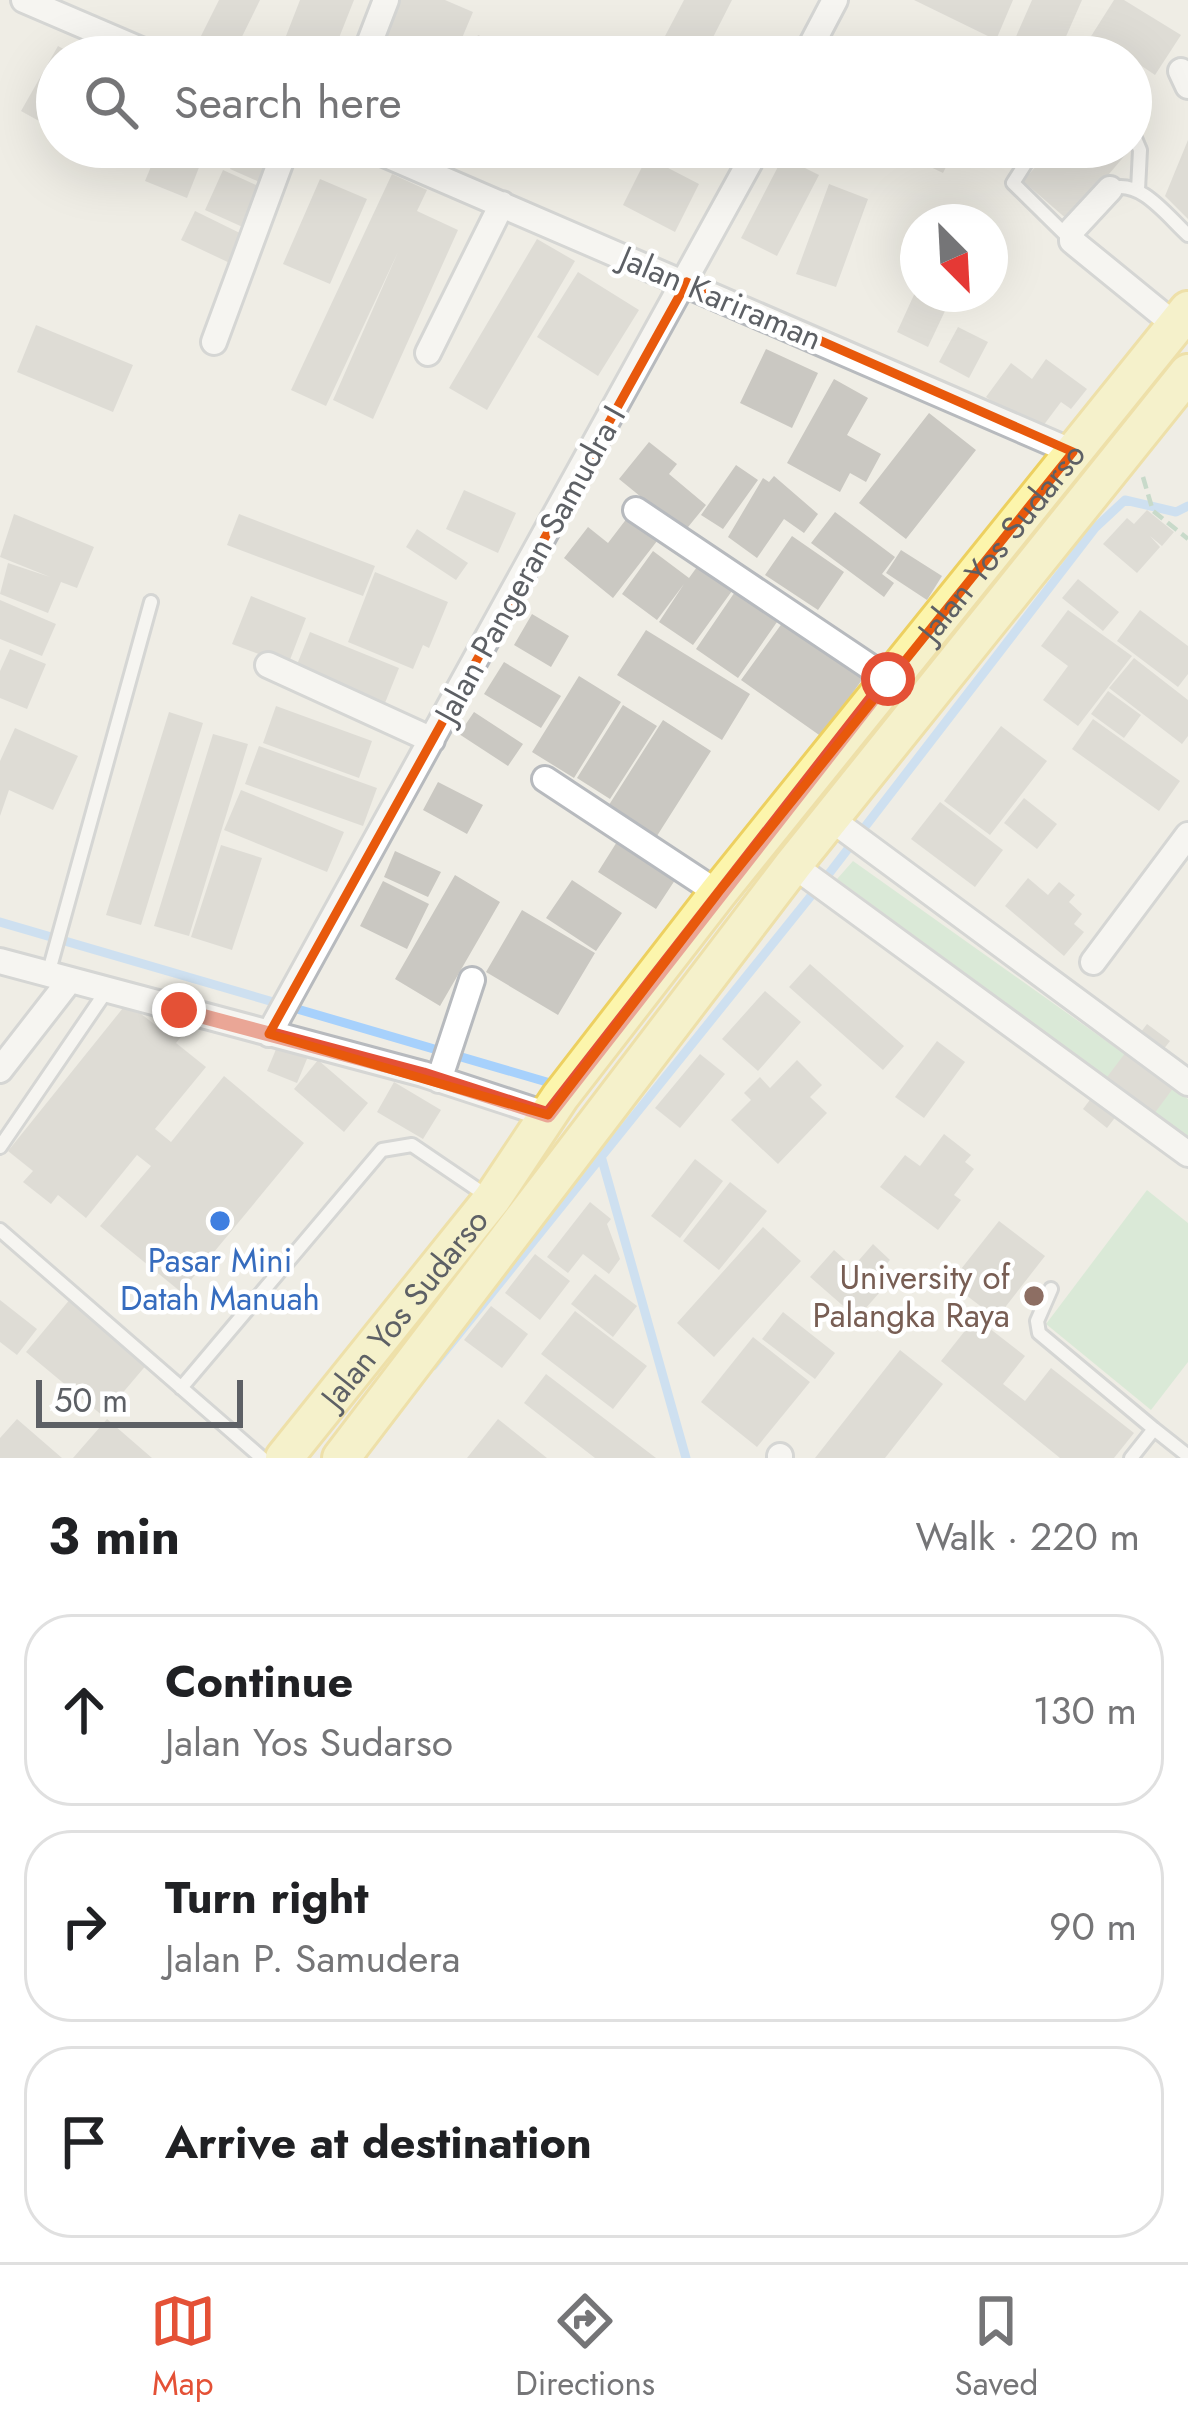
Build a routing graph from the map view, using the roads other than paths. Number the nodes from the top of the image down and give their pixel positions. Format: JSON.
{"nodes":[{"id":1,"x":24,"y":0,"type":"edge"},
{"id":2,"x":386,"y":0,"type":"edge"},
{"id":3,"x":835,"y":0,"type":"edge"},
{"id":4,"x":108,"y":36,"type":"edge"},
{"id":5,"x":372,"y":36,"type":"edge"},
{"id":6,"x":816,"y":36,"type":"edge"},
{"id":7,"x":278,"y":168,"type":"edge"},
{"id":8,"x":418,"y":168,"type":"edge"},
{"id":9,"x":747,"y":168,"type":"edge"},
{"id":10,"x":1023,"y":168,"type":"edge"},
{"id":11,"x":1139,"y":168,"type":"edge"},
{"id":12,"x":1110,"y":189,"type":"joint"},
{"id":13,"x":1138,"y":190,"type":"junction"},
{"id":14,"x":502,"y":203,"type":"junction"},
{"id":15,"x":1188,"y":235,"type":"edge"},
{"id":16,"x":1072,"y":241,"type":"junction"},
{"id":17,"x":687,"y":282,"type":"junction"},
{"id":18,"x":1181,"y":318,"type":"edge"},
{"id":19,"x":214,"y":342,"type":"dead end"},
{"id":20,"x":428,"y":353,"type":"dead end"},
{"id":21,"x":1188,"y":374,"type":"edge"},
{"id":22,"x":1073,"y":452,"type":"junction"},
{"id":23,"x":636,"y":510,"type":"dead end"},
{"id":24,"x":151,"y":602,"type":"dead end"},
{"id":25,"x":268,"y":665,"type":"dead end"},
{"id":26,"x":888,"y":679,"type":"junction"},
{"id":27,"x":432,"y":740,"type":"junction"},
{"id":28,"x":544,"y":778,"type":"dead end"},
{"id":29,"x":831,"y":819,"type":"junction"},
{"id":30,"x":1188,"y":836,"type":"edge"},
{"id":31,"x":793,"y":865,"type":"junction"},
{"id":32,"x":718,"y":893,"type":"junction"},
{"id":33,"x":0,"y":961,"type":"edge"},
{"id":34,"x":1093,"y":962,"type":"dead end"},
{"id":35,"x":59,"y":976,"type":"junction"},
{"id":36,"x":472,"y":980,"type":"dead end"},
{"id":37,"x":107,"y":990,"type":"junction"},
{"id":38,"x":268,"y":1034,"type":"junction"},
{"id":39,"x":0,"y":1070,"type":"edge"},
{"id":40,"x":439,"y":1080,"type":"junction"},
{"id":41,"x":1188,"y":1083,"type":"edge"},
{"id":42,"x":562,"y":1095,"type":"junction"},
{"id":43,"x":0,"y":1147,"type":"edge"},
{"id":44,"x":1188,"y":1154,"type":"edge"},
{"id":45,"x":492,"y":1199,"type":"junction"},
{"id":46,"x":0,"y":1230,"type":"edge"},
{"id":47,"x":1051,"y":1289,"type":"dead end"},
{"id":48,"x":181,"y":1388,"type":"junction"},
{"id":49,"x":1154,"y":1429,"type":"junction"},
{"id":50,"x":1188,"y":1456,"type":"edge"},
{"id":51,"x":262,"y":1458,"type":"edge"},
{"id":52,"x":284,"y":1458,"type":"edge"},
{"id":53,"x":341,"y":1458,"type":"edge"},
{"id":54,"x":1131,"y":1458,"type":"edge"}],
"edges":[{"from":1,"to":4,"type":"street"},
{"from":2,"to":5,"type":"street"},
{"from":3,"to":6,"type":"street"},
{"from":7,"to":19,"type":"street"},
{"from":8,"to":14,"type":"street","name":"Jalan Kariraman"},
{"from":9,"to":17,"type":"street","name":"Jalan Pangeran Samudra I"},
{"from":10,"to":16,"type":"lane"},
{"from":11,"to":13,"type":"lane"},
{"from":12,"to":13,"type":"lane"},
{"from":12,"to":16,"type":"street"},
{"from":13,"to":15,"type":"lane"},
{"from":14,"to":17,"type":"street","name":"Jalan Kariraman"},
{"from":14,"to":20,"type":"street"},
{"from":16,"to":18,"type":"street"},
{"from":17,"to":22,"type":"street","name":"Jalan Kariraman"},
{"from":17,"to":27,"type":"street","name":"Jalan Pangeran Samudra I"},
{"from":18,"to":22,"type":"main road","name":"Jalan Yos Sudarso"},
{"from":21,"to":29,"type":"main road","name":"Jalan Yos Sudarso"},
{"from":22,"to":26,"type":"main road","name":"Jalan Yos Sudarso"},
{"from":23,"to":26,"type":"street"},
{"from":24,"to":35,"type":"lane"},
{"from":25,"to":27,"type":"street"},
{"from":26,"to":32,"type":"main road","name":"Jalan Yos Sudarso"},
{"from":27,"to":38,"type":"street","name":"Jalan Pangeran Samudra I"},
{"from":28,"to":32,"type":"street"},
{"from":29,"to":31,"type":"main road","name":"Jalan Yos Sudarso"},
{"from":29,"to":41,"type":"street"},
{"from":30,"to":34,"type":"street"},
{"from":31,"to":44,"type":"street"},
{"from":31,"to":53,"type":"main road","name":"Jalan Yos Sudarso"},
{"from":32,"to":42,"type":"main road","name":"Jalan Yos Sudarso"},
{"from":33,"to":35,"type":"street"},
{"from":35,"to":37,"type":"street"},
{"from":35,"to":39,"type":"street"},
{"from":36,"to":40,"type":"street"},
{"from":37,"to":38,"type":"street"},
{"from":37,"to":43,"type":"lane"},
{"from":38,"to":40,"type":"street"},
{"from":40,"to":42,"type":"street"},
{"from":42,"to":45,"type":"main road","name":"Jalan Yos Sudarso"},
{"from":45,"to":48,"type":"lane"},
{"from":45,"to":52,"type":"main road","name":"Jalan Yos Sudarso"},
{"from":46,"to":48,"type":"lane"},
{"from":47,"to":49,"type":"lane"},
{"from":48,"to":51,"type":"lane"},
{"from":49,"to":50,"type":"lane"},
{"from":49,"to":54,"type":"lane"}]}
